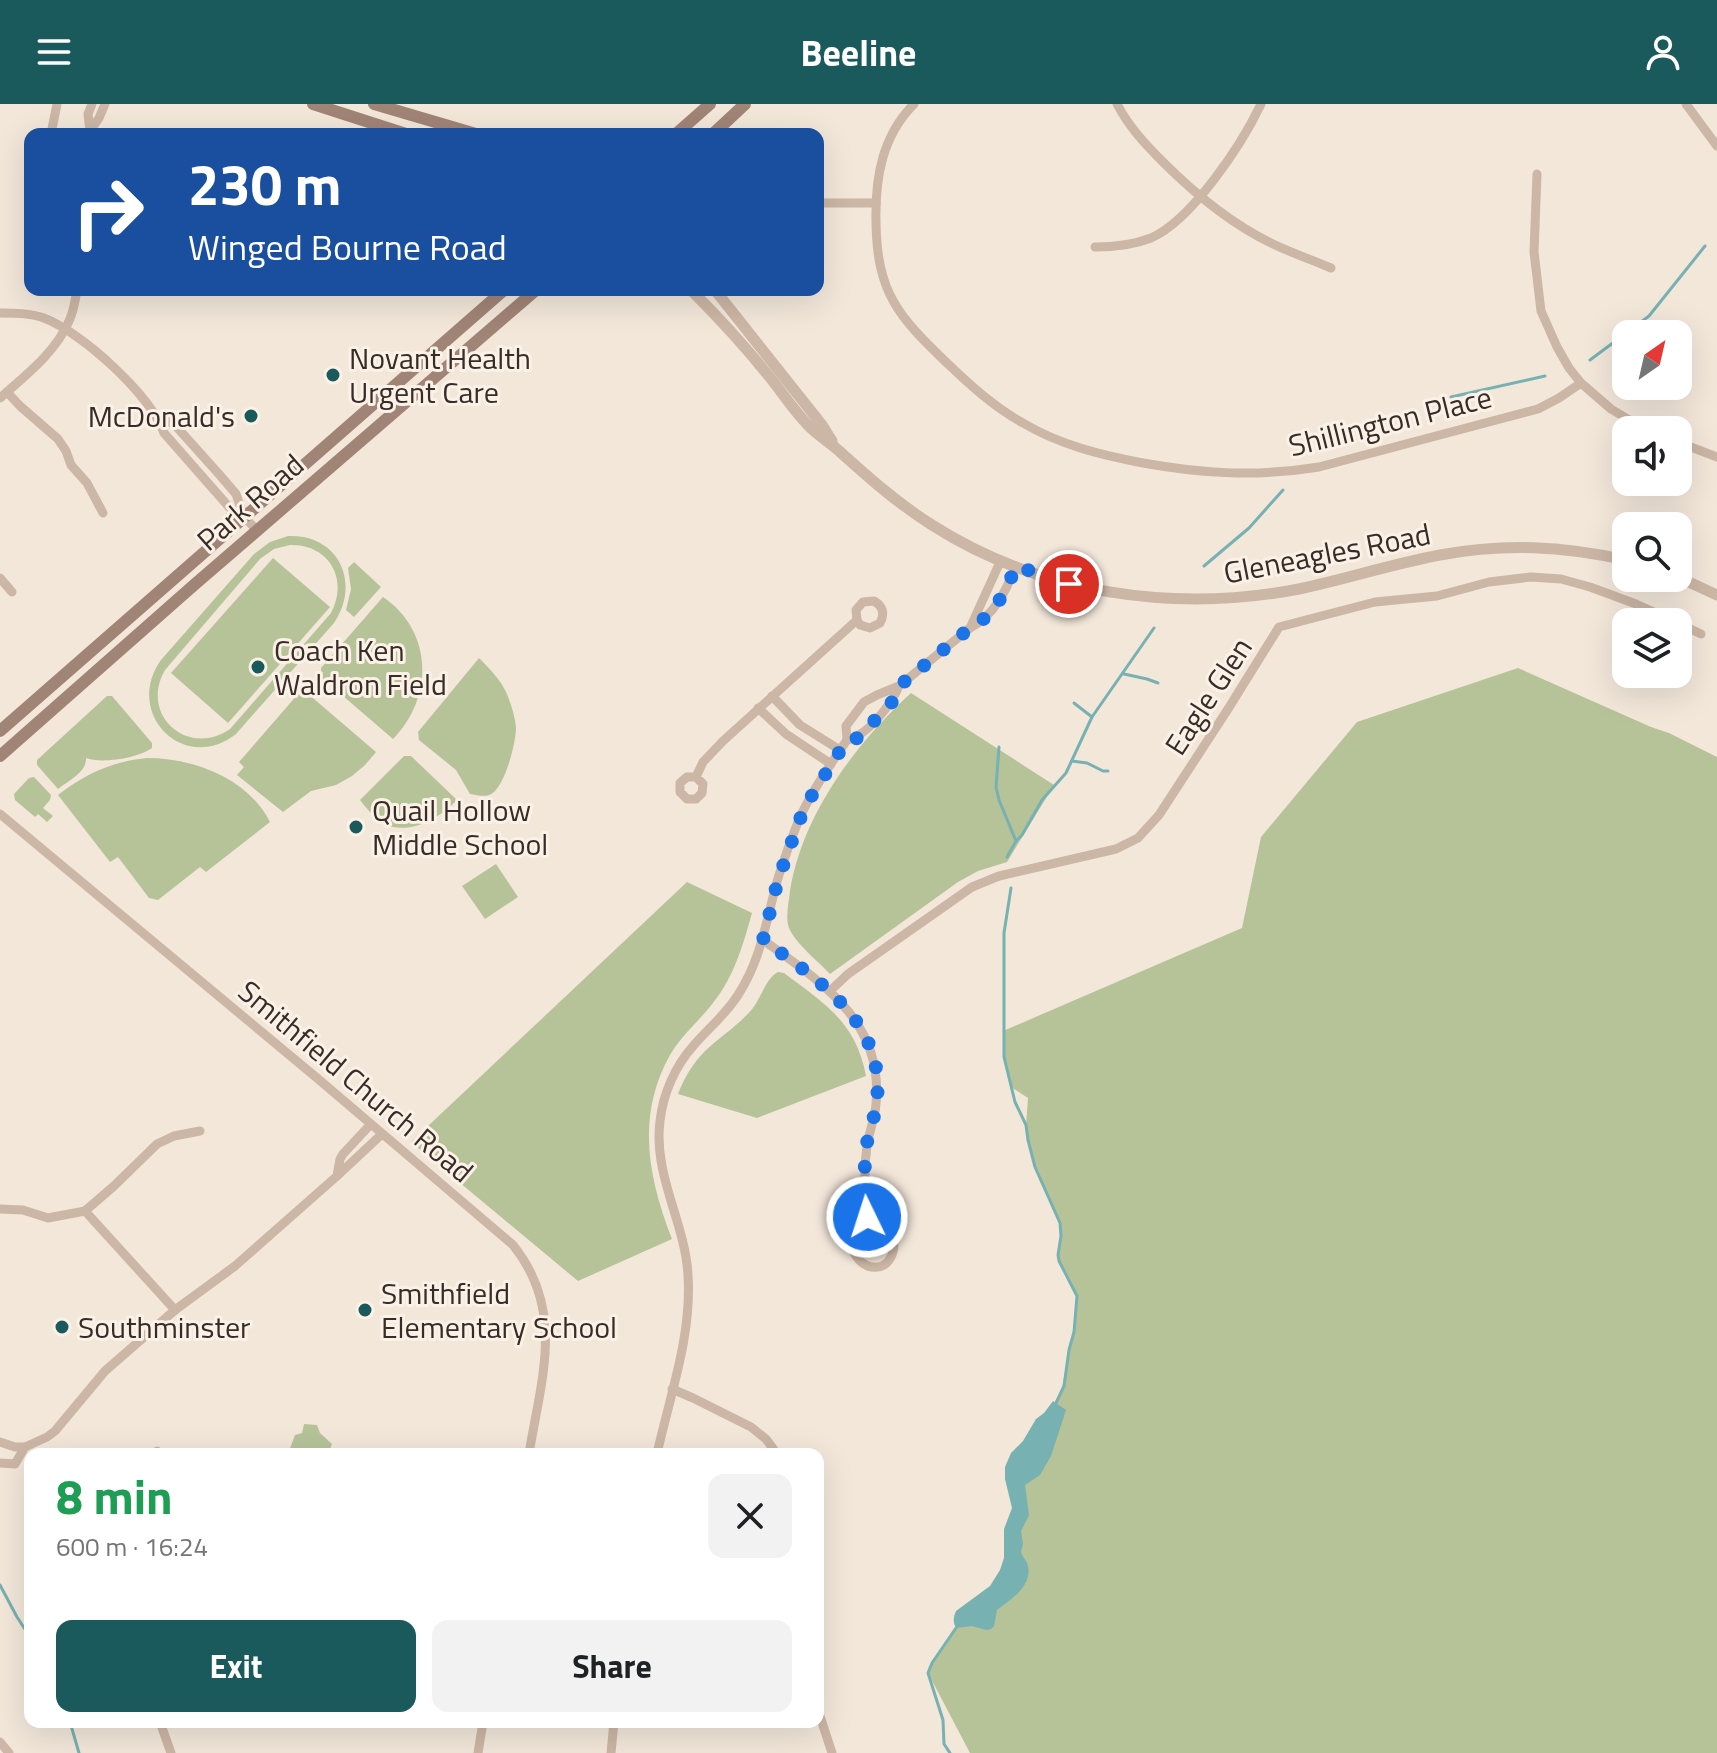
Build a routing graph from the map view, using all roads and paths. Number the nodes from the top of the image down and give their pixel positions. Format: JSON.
{"nodes":[{"id":1,"x":57,"y":104,"type":"edge"},
{"id":2,"x":92,"y":104,"type":"edge"},
{"id":3,"x":105,"y":104,"type":"edge"},
{"id":4,"x":313,"y":104,"type":"edge"},
{"id":5,"x":374,"y":104,"type":"edge"},
{"id":6,"x":710,"y":104,"type":"edge"},
{"id":7,"x":745,"y":104,"type":"edge"},
{"id":8,"x":914,"y":104,"type":"edge"},
{"id":9,"x":1117,"y":104,"type":"edge"},
{"id":10,"x":1261,"y":104,"type":"edge"},
{"id":11,"x":1686,"y":104,"type":"edge"},
{"id":12,"x":52,"y":128,"type":"edge"},
{"id":13,"x":89,"y":128,"type":"edge"},
{"id":14,"x":93,"y":128,"type":"edge"},
{"id":15,"x":387,"y":128,"type":"edge"},
{"id":16,"x":456,"y":128,"type":"edge"},
{"id":17,"x":683,"y":128,"type":"edge"},
{"id":18,"x":719,"y":128,"type":"edge"},
{"id":19,"x":1717,"y":146,"type":"edge"},
{"id":20,"x":1537,"y":174,"type":"dead end"},
{"id":21,"x":1198,"y":196,"type":"junction"},
{"id":22,"x":824,"y":203,"type":"edge"},
{"id":23,"x":876,"y":203,"type":"junction"},
{"id":24,"x":1095,"y":247,"type":"dead end"},
{"id":25,"x":1331,"y":268,"type":"dead end"},
{"id":26,"x":76,"y":296,"type":"edge"},
{"id":27,"x":497,"y":296,"type":"edge"},
{"id":28,"x":529,"y":296,"type":"edge"},
{"id":29,"x":697,"y":296,"type":"edge"},
{"id":30,"x":720,"y":296,"type":"edge"},
{"id":31,"x":0,"y":313,"type":"edge"},
{"id":32,"x":65,"y":330,"type":"junction"},
{"id":33,"x":1581,"y":383,"type":"junction"},
{"id":34,"x":4,"y":395,"type":"edge"},
{"id":35,"x":1623,"y":416,"type":"edge"},
{"id":36,"x":1692,"y":447,"type":"edge"},
{"id":37,"x":836,"y":448,"type":"junction"},
{"id":38,"x":1717,"y":457,"type":"edge"},
{"id":39,"x":103,"y":513,"type":"dead end"},
{"id":40,"x":244,"y":517,"type":"junction"},
{"id":41,"x":257,"y":530,"type":"junction"},
{"id":42,"x":1612,"y":558,"type":"edge"},
{"id":43,"x":1001,"y":560,"type":"junction"},
{"id":44,"x":1016,"y":566,"type":"junction"},
{"id":45,"x":0,"y":578,"type":"edge"},
{"id":46,"x":1692,"y":583,"type":"edge"},
{"id":47,"x":12,"y":592,"type":"dead end"},
{"id":48,"x":1717,"y":595,"type":"edge"},
{"id":49,"x":1645,"y":608,"type":"edge"},
{"id":50,"x":857,"y":620,"type":"dead end"},
{"id":51,"x":970,"y":628,"type":"junction"},
{"id":52,"x":1692,"y":630,"type":"edge"},
{"id":53,"x":1701,"y":634,"type":"dead end"},
{"id":54,"x":899,"y":686,"type":"junction"},
{"id":55,"x":772,"y":696,"type":"junction"},
{"id":56,"x":758,"y":708,"type":"junction"},
{"id":57,"x":0,"y":731,"type":"edge"},
{"id":58,"x":847,"y":740,"type":"junction"},
{"id":59,"x":840,"y":750,"type":"junction"},
{"id":60,"x":0,"y":756,"type":"edge"},
{"id":61,"x":831,"y":764,"type":"junction"},
{"id":62,"x":696,"y":777,"type":"dead end"},
{"id":63,"x":0,"y":814,"type":"edge"},
{"id":64,"x":763,"y":940,"type":"junction"},
{"id":65,"x":830,"y":991,"type":"junction"},
{"id":66,"x":370,"y":1125,"type":"junction"},
{"id":67,"x":200,"y":1131,"type":"dead end"},
{"id":68,"x":382,"y":1134,"type":"junction"},
{"id":69,"x":337,"y":1176,"type":"junction"},
{"id":70,"x":0,"y":1209,"type":"edge"},
{"id":71,"x":85,"y":1211,"type":"junction"},
{"id":72,"x":869,"y":1226,"type":"junction"},
{"id":73,"x":175,"y":1310,"type":"junction"},
{"id":74,"x":672,"y":1389,"type":"junction"},
{"id":75,"x":0,"y":1442,"type":"edge"},
{"id":76,"x":25,"y":1447,"type":"joint"},
{"id":77,"x":530,"y":1448,"type":"edge"},
{"id":78,"x":658,"y":1448,"type":"edge"},
{"id":79,"x":773,"y":1448,"type":"edge"},
{"id":80,"x":24,"y":1449,"type":"edge"},
{"id":81,"x":0,"y":1463,"type":"edge"},
{"id":82,"x":162,"y":1728,"type":"edge"},
{"id":83,"x":482,"y":1728,"type":"edge"},
{"id":84,"x":613,"y":1728,"type":"edge"},
{"id":85,"x":824,"y":1728,"type":"edge"},
{"id":86,"x":0,"y":1742,"type":"edge"},
{"id":87,"x":9,"y":1753,"type":"edge"},
{"id":88,"x":171,"y":1753,"type":"edge"},
{"id":89,"x":478,"y":1753,"type":"edge"},
{"id":90,"x":611,"y":1753,"type":"edge"},
{"id":91,"x":832,"y":1753,"type":"edge"}],
"edges":[{"from":1,"to":12,"type":"street"},
{"from":2,"to":13,"type":"street"},
{"from":3,"to":14,"type":"street"},
{"from":4,"to":15,"type":"main road"},
{"from":5,"to":16,"type":"main road"},
{"from":6,"to":17,"type":"main road"},
{"from":7,"to":18,"type":"main road"},
{"from":8,"to":23,"type":"street","name":"Shillington Place"},
{"from":9,"to":21,"type":"street"},
{"from":10,"to":21,"type":"street"},
{"from":11,"to":19,"type":"street"},
{"from":20,"to":33,"type":"street"},
{"from":21,"to":24,"type":"street"},
{"from":21,"to":25,"type":"street"},
{"from":22,"to":23,"type":"street"},
{"from":23,"to":33,"type":"street","name":"Shillington Place"},
{"from":26,"to":32,"type":"street"},
{"from":27,"to":40,"type":"main road","name":"Park Road"},
{"from":28,"to":41,"type":"main road","name":"Park Road"},
{"from":29,"to":37,"type":"street","name":"Gleneagles Road"},
{"from":30,"to":37,"type":"street","name":"Gleneagles Road"},
{"from":31,"to":32,"type":"street"},
{"from":32,"to":34,"type":"street"},
{"from":32,"to":40,"type":"street"},
{"from":33,"to":35,"type":"street"},
{"from":34,"to":39,"type":"street"},
{"from":36,"to":38,"type":"street"},
{"from":37,"to":43,"type":"street","name":"Gleneagles Road"},
{"from":40,"to":41,"type":"street"},
{"from":40,"to":57,"type":"main road","name":"Park Road"},
{"from":41,"to":60,"type":"main road","name":"Park Road"},
{"from":42,"to":44,"type":"street","name":"Gleneagles Road"},
{"from":43,"to":44,"type":"street","name":"Gleneagles Road"},
{"from":43,"to":51,"type":"street"},
{"from":44,"to":51,"type":"street"},
{"from":45,"to":47,"type":"street"},
{"from":46,"to":48,"type":"street"},
{"from":49,"to":65,"type":"street","name":"Eagle Glen"},
{"from":50,"to":55,"type":"street"},
{"from":51,"to":54,"type":"street"},
{"from":52,"to":53,"type":"street","name":"Eagle Glen"},
{"from":54,"to":58,"type":"street"},
{"from":54,"to":58,"type":"street"},
{"from":55,"to":56,"type":"street"},
{"from":55,"to":59,"type":"street"},
{"from":56,"to":61,"type":"street"},
{"from":56,"to":62,"type":"street"},
{"from":58,"to":59,"type":"street"},
{"from":59,"to":61,"type":"street"},
{"from":61,"to":64,"type":"street"},
{"from":63,"to":66,"type":"street","name":"Smithfield Church Road"},
{"from":64,"to":65,"type":"street"},
{"from":64,"to":74,"type":"street"},
{"from":65,"to":72,"type":"street"},
{"from":66,"to":68,"type":"street","name":"Smithfield Church Road"},
{"from":66,"to":69,"type":"street"},
{"from":67,"to":71,"type":"street"},
{"from":68,"to":69,"type":"street"},
{"from":68,"to":77,"type":"street","name":"Smithfield Church Road"},
{"from":69,"to":73,"type":"street"},
{"from":70,"to":71,"type":"street"},
{"from":71,"to":73,"type":"street"},
{"from":72,"to":72,"type":"street"},
{"from":73,"to":76,"type":"street"},
{"from":74,"to":78,"type":"street"},
{"from":74,"to":79,"type":"street"},
{"from":75,"to":76,"type":"street"},
{"from":80,"to":81,"type":"street"},
{"from":82,"to":88,"type":"street"},
{"from":83,"to":89,"type":"street"},
{"from":84,"to":90,"type":"street"},
{"from":85,"to":91,"type":"street"},
{"from":86,"to":87,"type":"street"}]}
